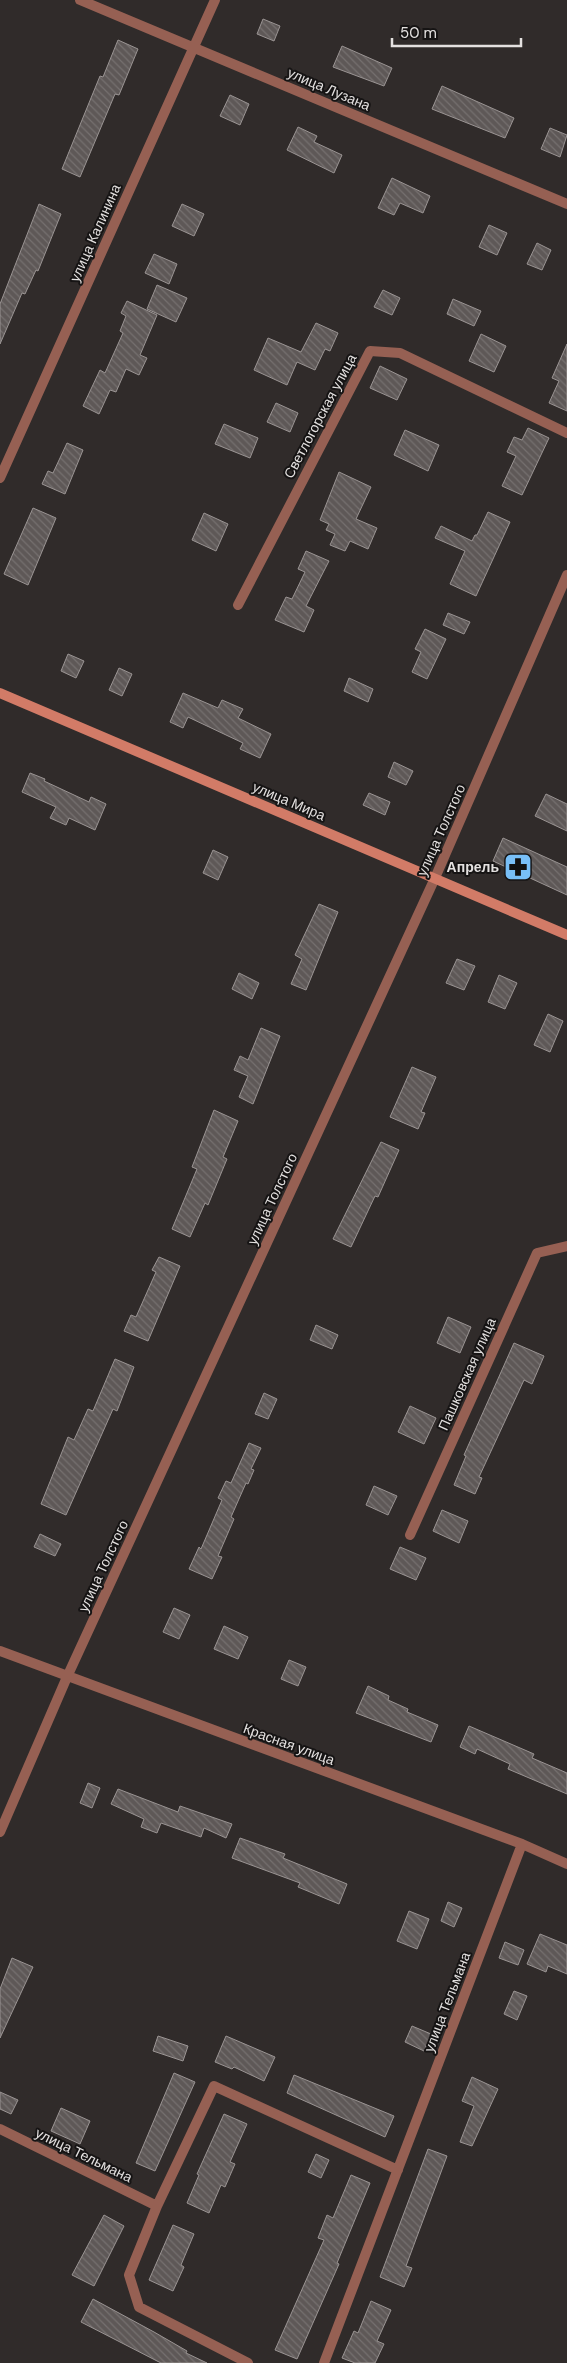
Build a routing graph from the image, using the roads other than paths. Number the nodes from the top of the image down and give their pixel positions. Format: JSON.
{"nodes":[{"id":1,"x":80,"y":0,"type":"edge"},
{"id":2,"x":215,"y":0,"type":"edge"},
{"id":3,"x":193,"y":47,"type":"junction"},
{"id":4,"x":567,"y":204,"type":"edge"},
{"id":5,"x":567,"y":433,"type":"edge"},
{"id":6,"x":0,"y":478,"type":"edge"},
{"id":7,"x":567,"y":575,"type":"edge"},
{"id":8,"x":238,"y":605,"type":"dead end"},
{"id":9,"x":0,"y":693,"type":"edge"},
{"id":10,"x":435,"y":878,"type":"junction"},
{"id":11,"x":567,"y":935,"type":"edge"},
{"id":12,"x":567,"y":1246,"type":"edge"},
{"id":13,"x":410,"y":1535,"type":"dead end"},
{"id":14,"x":0,"y":1651,"type":"edge"},
{"id":15,"x":68,"y":1677,"type":"junction"},
{"id":16,"x":0,"y":1832,"type":"edge"},
{"id":17,"x":522,"y":1844,"type":"junction"},
{"id":18,"x":567,"y":1864,"type":"edge"},
{"id":19,"x":0,"y":2129,"type":"edge"},
{"id":20,"x":398,"y":2170,"type":"junction"},
{"id":21,"x":157,"y":2206,"type":"junction"},
{"id":22,"x":248,"y":2363,"type":"edge"},
{"id":23,"x":324,"y":2363,"type":"edge"}],
"edges":[{"from":1,"to":3,"type":"street","name":"улица Лузана"},
{"from":2,"to":3,"type":"street","name":"улица Калинина"},
{"from":3,"to":4,"type":"street","name":"улица Лузана"},
{"from":3,"to":6,"type":"street","name":"улица Калинина"},
{"from":5,"to":8,"type":"street","name":"Светлогорская улица"},
{"from":7,"to":10,"type":"street","name":"улица Толстого"},
{"from":9,"to":10,"type":"main road","name":"улица Мира"},
{"from":10,"to":11,"type":"main road","name":"улица Мира"},
{"from":10,"to":15,"type":"street","name":"улица Толстого"},
{"from":12,"to":13,"type":"street","name":"Пашковская улица"},
{"from":14,"to":15,"type":"street","name":"Красная улица"},
{"from":15,"to":16,"type":"street","name":"улица Толстого"},
{"from":15,"to":17,"type":"street","name":"Красная улица"},
{"from":17,"to":18,"type":"street","name":"Красная улица"},
{"from":17,"to":20,"type":"street","name":"улица Тельмана"},
{"from":19,"to":21,"type":"street","name":"улица Тельмана"},
{"from":20,"to":21,"type":"street"},
{"from":20,"to":23,"type":"street","name":"улица Тельмана"},
{"from":21,"to":22,"type":"street"}]}
